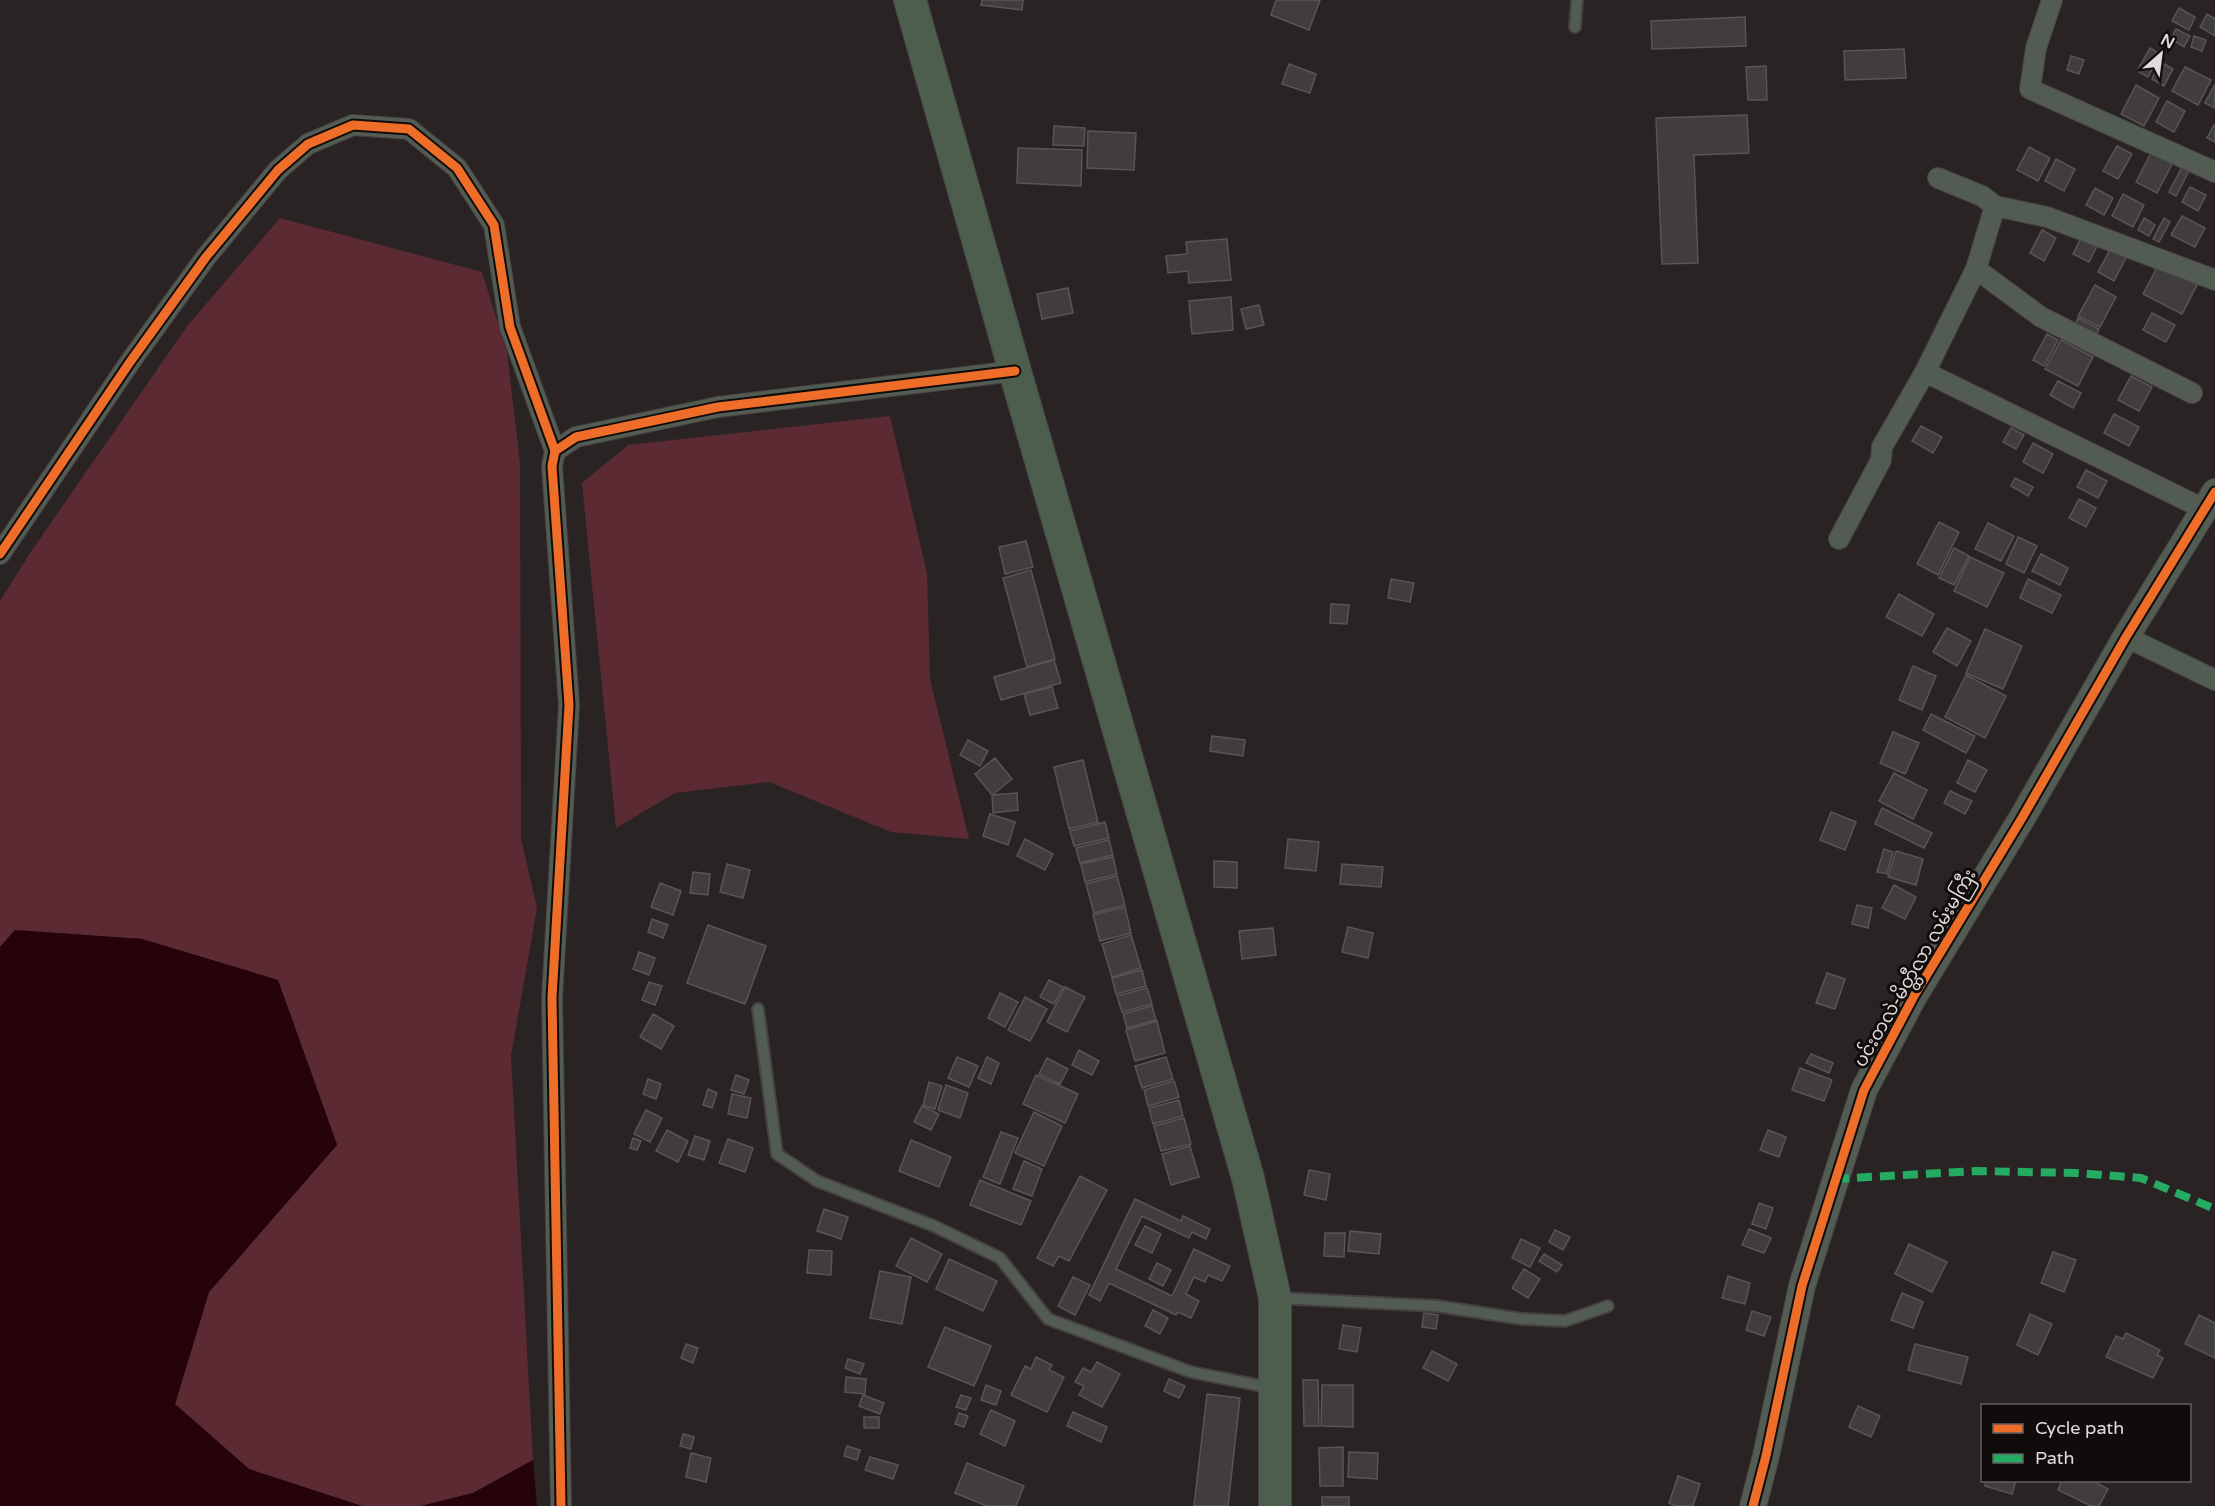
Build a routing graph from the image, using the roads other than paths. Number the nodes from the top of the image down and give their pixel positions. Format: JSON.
{"nodes":[{"id":1,"x":910,"y":0,"type":"edge"},
{"id":2,"x":1577,"y":0,"type":"edge"},
{"id":3,"x":2052,"y":0,"type":"edge"},
{"id":4,"x":1575,"y":27,"type":"dead end"},
{"id":5,"x":2215,"y":172,"type":"edge"},
{"id":6,"x":1938,"y":178,"type":"dead end"},
{"id":7,"x":1995,"y":206,"type":"junction"},
{"id":8,"x":1976,"y":269,"type":"junction"},
{"id":9,"x":2215,"y":280,"type":"edge"},
{"id":10,"x":1015,"y":371,"type":"junction"},
{"id":11,"x":1925,"y":372,"type":"junction"},
{"id":12,"x":2192,"y":393,"type":"dead end"},
{"id":13,"x":555,"y":451,"type":"junction"},
{"id":14,"x":2210,"y":500,"type":"edge"},
{"id":15,"x":1839,"y":539,"type":"dead end"},
{"id":16,"x":0,"y":554,"type":"edge"},
{"id":17,"x":2126,"y":638,"type":"junction"},
{"id":18,"x":2215,"y":680,"type":"edge"},
{"id":19,"x":758,"y":1009,"type":"dead end"},
{"id":20,"x":1275,"y":1298,"type":"junction"},
{"id":21,"x":1608,"y":1306,"type":"dead end"},
{"id":22,"x":1275,"y":1388,"type":"junction"},
{"id":23,"x":561,"y":1506,"type":"edge"},
{"id":24,"x":1275,"y":1506,"type":"edge"},
{"id":25,"x":1753,"y":1506,"type":"edge"}],
"edges":[{"from":1,"to":10,"type":"main road"},
{"from":2,"to":4,"type":"lane"},
{"from":3,"to":5,"type":"street"},
{"from":6,"to":7,"type":"street"},
{"from":7,"to":8,"type":"street"},
{"from":7,"to":9,"type":"street"},
{"from":8,"to":11,"type":"street"},
{"from":8,"to":12,"type":"street"},
{"from":10,"to":13,"type":"street"},
{"from":10,"to":20,"type":"main road"},
{"from":11,"to":14,"type":"street"},
{"from":11,"to":15,"type":"street"},
{"from":13,"to":16,"type":"street"},
{"from":13,"to":23,"type":"street"},
{"from":14,"to":17,"type":"street","name":"ပင်းတလဲ-မိတ္ထီလာ လမ်းမကြီး"},
{"from":17,"to":18,"type":"street"},
{"from":17,"to":25,"type":"street","name":"ပင်းတလဲ-မိတ္ထီလာ လမ်းမကြီး"},
{"from":19,"to":22,"type":"lane"},
{"from":20,"to":21,"type":"lane"},
{"from":20,"to":22,"type":"main road"},
{"from":22,"to":24,"type":"main road"}]}
